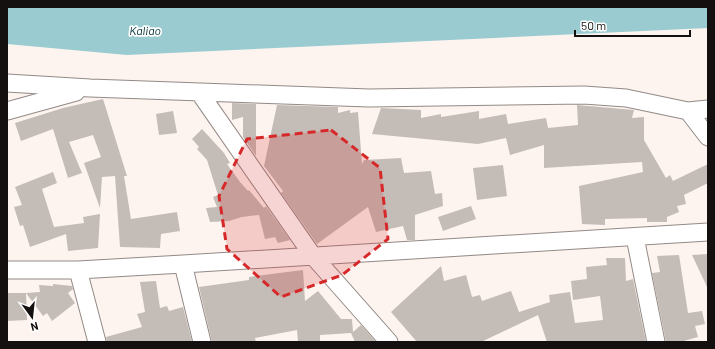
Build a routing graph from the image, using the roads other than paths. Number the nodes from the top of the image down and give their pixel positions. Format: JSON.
{"nodes":[{"id":1,"x":7,"y":83,"type":"edge"},
{"id":2,"x":90,"y":88,"type":"junction"},
{"id":3,"x":199,"y":92,"type":"junction"},
{"id":4,"x":708,"y":109,"type":"edge"},
{"id":5,"x":7,"y":111,"type":"edge"},
{"id":6,"x":688,"y":111,"type":"junction"},
{"id":7,"x":708,"y":138,"type":"edge"},
{"id":8,"x":708,"y":232,"type":"edge"},
{"id":9,"x":635,"y":237,"type":"junction"},
{"id":10,"x":313,"y":256,"type":"junction"},
{"id":11,"x":183,"y":264,"type":"junction"},
{"id":12,"x":7,"y":270,"type":"edge"},
{"id":13,"x":78,"y":270,"type":"junction"},
{"id":14,"x":97,"y":342,"type":"edge"},
{"id":15,"x":202,"y":342,"type":"edge"},
{"id":16,"x":389,"y":342,"type":"edge"},
{"id":17,"x":656,"y":342,"type":"edge"}],
"edges":[{"from":1,"to":2,"type":"street"},
{"from":2,"to":3,"type":"street"},
{"from":2,"to":5,"type":"street"},
{"from":3,"to":6,"type":"street"},
{"from":3,"to":10,"type":"street"},
{"from":4,"to":6,"type":"street"},
{"from":6,"to":7,"type":"street"},
{"from":8,"to":9,"type":"street"},
{"from":9,"to":10,"type":"street"},
{"from":9,"to":17,"type":"street"},
{"from":10,"to":11,"type":"street"},
{"from":10,"to":16,"type":"street"},
{"from":11,"to":13,"type":"street"},
{"from":11,"to":15,"type":"street"},
{"from":12,"to":13,"type":"street"},
{"from":13,"to":14,"type":"street"}]}
